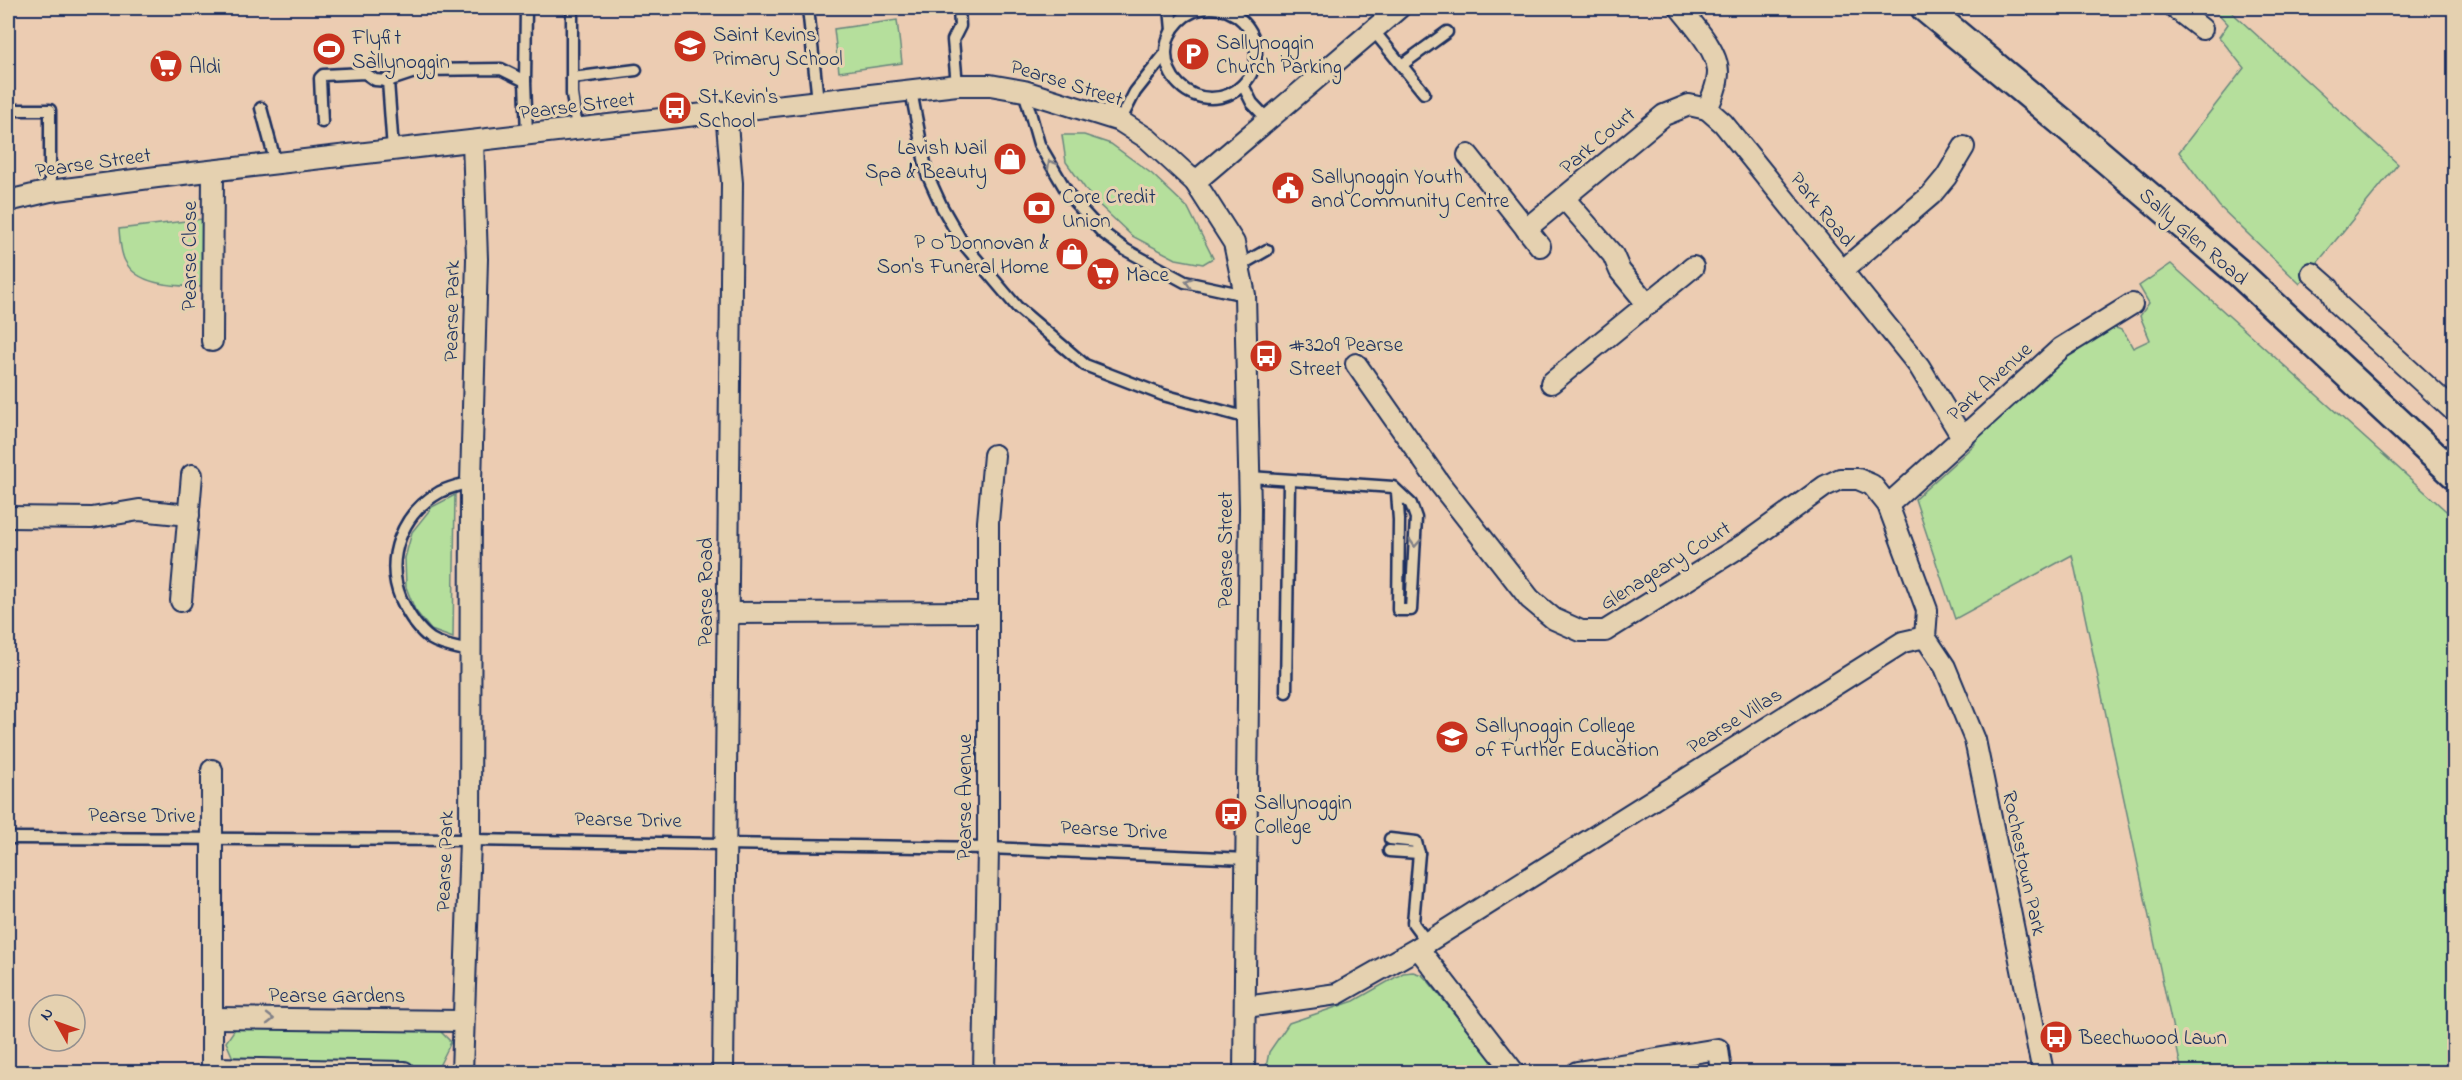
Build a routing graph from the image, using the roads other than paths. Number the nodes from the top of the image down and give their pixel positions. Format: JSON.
{"nodes":[{"id":1,"x":526,"y":8,"type":"edge"},
{"id":2,"x":572,"y":8,"type":"edge"},
{"id":3,"x":808,"y":8,"type":"edge"},
{"id":4,"x":959,"y":8,"type":"edge"},
{"id":5,"x":1170,"y":8,"type":"edge"},
{"id":6,"x":1399,"y":8,"type":"edge"},
{"id":7,"x":1680,"y":8,"type":"edge"},
{"id":8,"x":1924,"y":8,"type":"edge"},
{"id":9,"x":2175,"y":8,"type":"edge"},
{"id":10,"x":2202,"y":29,"type":"dead end"},
{"id":11,"x":1172,"y":30,"type":"junction"},
{"id":12,"x":1373,"y":30,"type":"junction"},
{"id":13,"x":1447,"y":32,"type":"dead end"},
{"id":14,"x":1165,"y":54,"type":"junction"},
{"id":15,"x":1403,"y":64,"type":"junction"},
{"id":16,"x":636,"y":70,"type":"dead end"},
{"id":17,"x":572,"y":78,"type":"junction"},
{"id":18,"x":388,"y":81,"type":"junction"},
{"id":19,"x":525,"y":81,"type":"junction"},
{"id":20,"x":957,"y":85,"type":"junction"},
{"id":21,"x":1243,"y":85,"type":"junction"},
{"id":22,"x":911,"y":91,"type":"junction"},
{"id":23,"x":1024,"y":91,"type":"junction"},
{"id":24,"x":1424,"y":93,"type":"dead end"},
{"id":25,"x":818,"y":101,"type":"junction"},
{"id":26,"x":261,"y":108,"type":"dead end"},
{"id":27,"x":1707,"y":109,"type":"junction"},
{"id":28,"x":8,"y":110,"type":"edge"},
{"id":29,"x":726,"y":112,"type":"junction"},
{"id":30,"x":1120,"y":121,"type":"junction"},
{"id":31,"x":1269,"y":121,"type":"junction"},
{"id":32,"x":322,"y":122,"type":"dead end"},
{"id":33,"x":577,"y":129,"type":"junction"},
{"id":34,"x":527,"y":135,"type":"junction"},
{"id":35,"x":473,"y":141,"type":"junction"},
{"id":36,"x":1964,"y":147,"type":"dead end"},
{"id":37,"x":393,"y":150,"type":"junction"},
{"id":38,"x":1467,"y":154,"type":"dead end"},
{"id":39,"x":276,"y":164,"type":"junction"},
{"id":40,"x":213,"y":171,"type":"junction"},
{"id":41,"x":1195,"y":182,"type":"junction"},
{"id":42,"x":50,"y":191,"type":"junction"},
{"id":43,"x":1564,"y":198,"type":"junction"},
{"id":44,"x":8,"y":201,"type":"edge"},
{"id":45,"x":1526,"y":229,"type":"junction"},
{"id":46,"x":1540,"y":246,"type":"dead end"},
{"id":47,"x":1267,"y":250,"type":"dead end"},
{"id":48,"x":1239,"y":266,"type":"junction"},
{"id":49,"x":1693,"y":267,"type":"dead end"},
{"id":50,"x":1842,"y":272,"type":"junction"},
{"id":51,"x":2312,"y":273,"type":"dead end"},
{"id":52,"x":1245,"y":295,"type":"junction"},
{"id":53,"x":2132,"y":304,"type":"dead end"},
{"id":54,"x":1648,"y":305,"type":"junction"},
{"id":55,"x":212,"y":341,"type":"dead end"},
{"id":56,"x":1356,"y":364,"type":"dead end"},
{"id":57,"x":1551,"y":383,"type":"dead end"},
{"id":58,"x":2454,"y":411,"type":"edge"},
{"id":59,"x":1248,"y":418,"type":"junction"},
{"id":60,"x":1962,"y":437,"type":"junction"},
{"id":61,"x":994,"y":455,"type":"dead end"},
{"id":62,"x":2454,"y":474,"type":"edge"},
{"id":63,"x":192,"y":475,"type":"dead end"},
{"id":64,"x":1250,"y":477,"type":"junction"},
{"id":65,"x":1289,"y":481,"type":"junction"},
{"id":66,"x":471,"y":482,"type":"junction"},
{"id":67,"x":1397,"y":492,"type":"junction"},
{"id":68,"x":1888,"y":505,"type":"junction"},
{"id":69,"x":189,"y":514,"type":"junction"},
{"id":70,"x":8,"y":517,"type":"edge"},
{"id":71,"x":181,"y":601,"type":"dead end"},
{"id":72,"x":729,"y":612,"type":"junction"},
{"id":73,"x":988,"y":612,"type":"junction"},
{"id":74,"x":1925,"y":637,"type":"junction"},
{"id":75,"x":470,"y":651,"type":"junction"},
{"id":76,"x":1286,"y":692,"type":"dead end"},
{"id":77,"x":212,"y":770,"type":"dead end"},
{"id":78,"x":8,"y":838,"type":"edge"},
{"id":79,"x":212,"y":839,"type":"junction"},
{"id":80,"x":1389,"y":839,"type":"dead end"},
{"id":81,"x":470,"y":840,"type":"junction"},
{"id":82,"x":726,"y":845,"type":"junction"},
{"id":83,"x":988,"y":848,"type":"junction"},
{"id":84,"x":1389,"y":851,"type":"dead end"},
{"id":85,"x":1419,"y":853,"type":"junction"},
{"id":86,"x":1247,"y":860,"type":"junction"},
{"id":87,"x":1422,"y":945,"type":"junction"},
{"id":88,"x":1245,"y":1006,"type":"junction"},
{"id":89,"x":212,"y":1018,"type":"junction"},
{"id":90,"x":462,"y":1021,"type":"junction"},
{"id":91,"x":212,"y":1070,"type":"edge"},
{"id":92,"x":1508,"y":1071,"type":"edge"},
{"id":93,"x":404,"y":1072,"type":"edge"},
{"id":94,"x":462,"y":1072,"type":"edge"},
{"id":95,"x":723,"y":1072,"type":"edge"},
{"id":96,"x":984,"y":1072,"type":"edge"},
{"id":97,"x":1244,"y":1072,"type":"edge"},
{"id":98,"x":1577,"y":1072,"type":"edge"},
{"id":99,"x":1721,"y":1072,"type":"edge"},
{"id":100,"x":2043,"y":1072,"type":"edge"}],
"edges":[{"from":1,"to":19,"type":"lane"},
{"from":2,"to":17,"type":"lane"},
{"from":3,"to":25,"type":"lane"},
{"from":4,"to":20,"type":"lane"},
{"from":5,"to":11,"type":"lane"},
{"from":6,"to":12,"type":"street"},
{"from":7,"to":27,"type":"street"},
{"from":8,"to":62,"type":"main road","name":"Sally Glen Road"},
{"from":9,"to":10,"type":"street"},
{"from":11,"to":14,"type":"lane"},
{"from":11,"to":21,"type":"lane"},
{"from":12,"to":15,"type":"lane"},
{"from":12,"to":31,"type":"street"},
{"from":13,"to":15,"type":"lane"},
{"from":14,"to":21,"type":"lane"},
{"from":14,"to":30,"type":"lane"},
{"from":15,"to":24,"type":"lane"},
{"from":16,"to":17,"type":"lane"},
{"from":17,"to":33,"type":"lane"},
{"from":18,"to":19,"type":"lane"},
{"from":18,"to":32,"type":"lane"},
{"from":18,"to":37,"type":"lane"},
{"from":19,"to":34,"type":"lane"},
{"from":20,"to":22,"type":"street","name":"Pearse Street"},
{"from":20,"to":23,"type":"street","name":"Pearse Street"},
{"from":21,"to":31,"type":"lane"},
{"from":22,"to":25,"type":"street","name":"Pearse Street"},
{"from":22,"to":59,"type":"lane"},
{"from":23,"to":30,"type":"street","name":"Pearse Street"},
{"from":52,"to":23,"type":"lane","one_way":true},
{"from":25,"to":29,"type":"street","name":"Pearse Street"},
{"from":26,"to":39,"type":"lane"},
{"from":27,"to":43,"type":"street","name":"Park Court"},
{"from":27,"to":50,"type":"street","name":"Park Road"},
{"from":28,"to":42,"type":"lane"},
{"from":29,"to":33,"type":"street","name":"Pearse Street"},
{"from":29,"to":72,"type":"street","name":"Pearse Road"},
{"from":30,"to":41,"type":"street","name":"Pearse Street"},
{"from":31,"to":41,"type":"street"},
{"from":33,"to":34,"type":"street","name":"Pearse Street"},
{"from":34,"to":35,"type":"street","name":"Pearse Street"},
{"from":35,"to":37,"type":"street","name":"Pearse Street"},
{"from":35,"to":66,"type":"street","name":"Pearse Park"},
{"from":36,"to":50,"type":"street"},
{"from":37,"to":39,"type":"street","name":"Pearse Street"},
{"from":38,"to":45,"type":"street"},
{"from":39,"to":40,"type":"street","name":"Pearse Street"},
{"from":40,"to":42,"type":"street","name":"Pearse Street"},
{"from":40,"to":55,"type":"street","name":"Pearse Close"},
{"from":41,"to":48,"type":"street","name":"Pearse Street"},
{"from":42,"to":44,"type":"street","name":"Pearse Street"},
{"from":43,"to":45,"type":"street","name":"Park Court"},
{"from":43,"to":54,"type":"street"},
{"from":45,"to":46,"type":"street"},
{"from":47,"to":48,"type":"lane"},
{"from":48,"to":52,"type":"street","name":"Pearse Street"},
{"from":49,"to":54,"type":"street"},
{"from":50,"to":60,"type":"street","name":"Park Road"},
{"from":51,"to":58,"type":"street"},
{"from":52,"to":59,"type":"street","name":"Pearse Street"},
{"from":53,"to":60,"type":"street","name":"Park Avenue"},
{"from":54,"to":57,"type":"street"},
{"from":56,"to":68,"type":"street","name":"Glenageary Court"},
{"from":59,"to":64,"type":"street","name":"Pearse Street"},
{"from":60,"to":68,"type":"street","name":"Park Avenue"},
{"from":61,"to":73,"type":"street","name":"Pearse Avenue"},
{"from":63,"to":69,"type":"street"},
{"from":64,"to":65,"type":"lane"},
{"from":64,"to":86,"type":"street","name":"Pearse Street"},
{"from":65,"to":67,"type":"lane"},
{"from":65,"to":76,"type":"lane"},
{"from":66,"to":75,"type":"street","name":"Pearse Park"},
{"from":66,"to":75,"type":"lane"},
{"from":67,"to":67,"type":"lane","one_way":true},
{"from":68,"to":74,"type":"street","name":"Glenageary Court"},
{"from":69,"to":70,"type":"street"},
{"from":69,"to":71,"type":"street"},
{"from":72,"to":73,"type":"street"},
{"from":72,"to":82,"type":"street","name":"Pearse Road"},
{"from":73,"to":83,"type":"street","name":"Pearse Avenue"},
{"from":74,"to":87,"type":"street","name":"Pearse Villas"},
{"from":74,"to":100,"type":"street","name":"Rochestown Park"},
{"from":75,"to":81,"type":"street","name":"Pearse Park"},
{"from":77,"to":79,"type":"street"},
{"from":78,"to":79,"type":"lane","name":"Pearse Drive"},
{"from":79,"to":81,"type":"lane","name":"Pearse Drive"},
{"from":79,"to":89,"type":"street"},
{"from":80,"to":85,"type":"lane"},
{"from":81,"to":82,"type":"lane","name":"Pearse Drive"},
{"from":81,"to":90,"type":"street","name":"Pearse Park"},
{"from":82,"to":83,"type":"lane","name":"Pearse Drive"},
{"from":82,"to":95,"type":"street","name":"Pearse Road"},
{"from":83,"to":86,"type":"lane","name":"Pearse Drive"},
{"from":83,"to":96,"type":"street","name":"Pearse Avenue"},
{"from":84,"to":85,"type":"lane"},
{"from":85,"to":87,"type":"lane"},
{"from":86,"to":88,"type":"street","name":"Pearse Street"},
{"from":87,"to":88,"type":"street","name":"Pearse Villas"},
{"from":87,"to":92,"type":"street"},
{"from":88,"to":97,"type":"street","name":"Pearse Street"},
{"from":89,"to":90,"type":"street","name":"Pearse Gardens","one_way":true},
{"from":89,"to":91,"type":"street"},
{"from":90,"to":94,"type":"street","name":"Pearse Park"},
{"from":91,"to":93,"type":"street"},
{"from":98,"to":99,"type":"street"}]}
